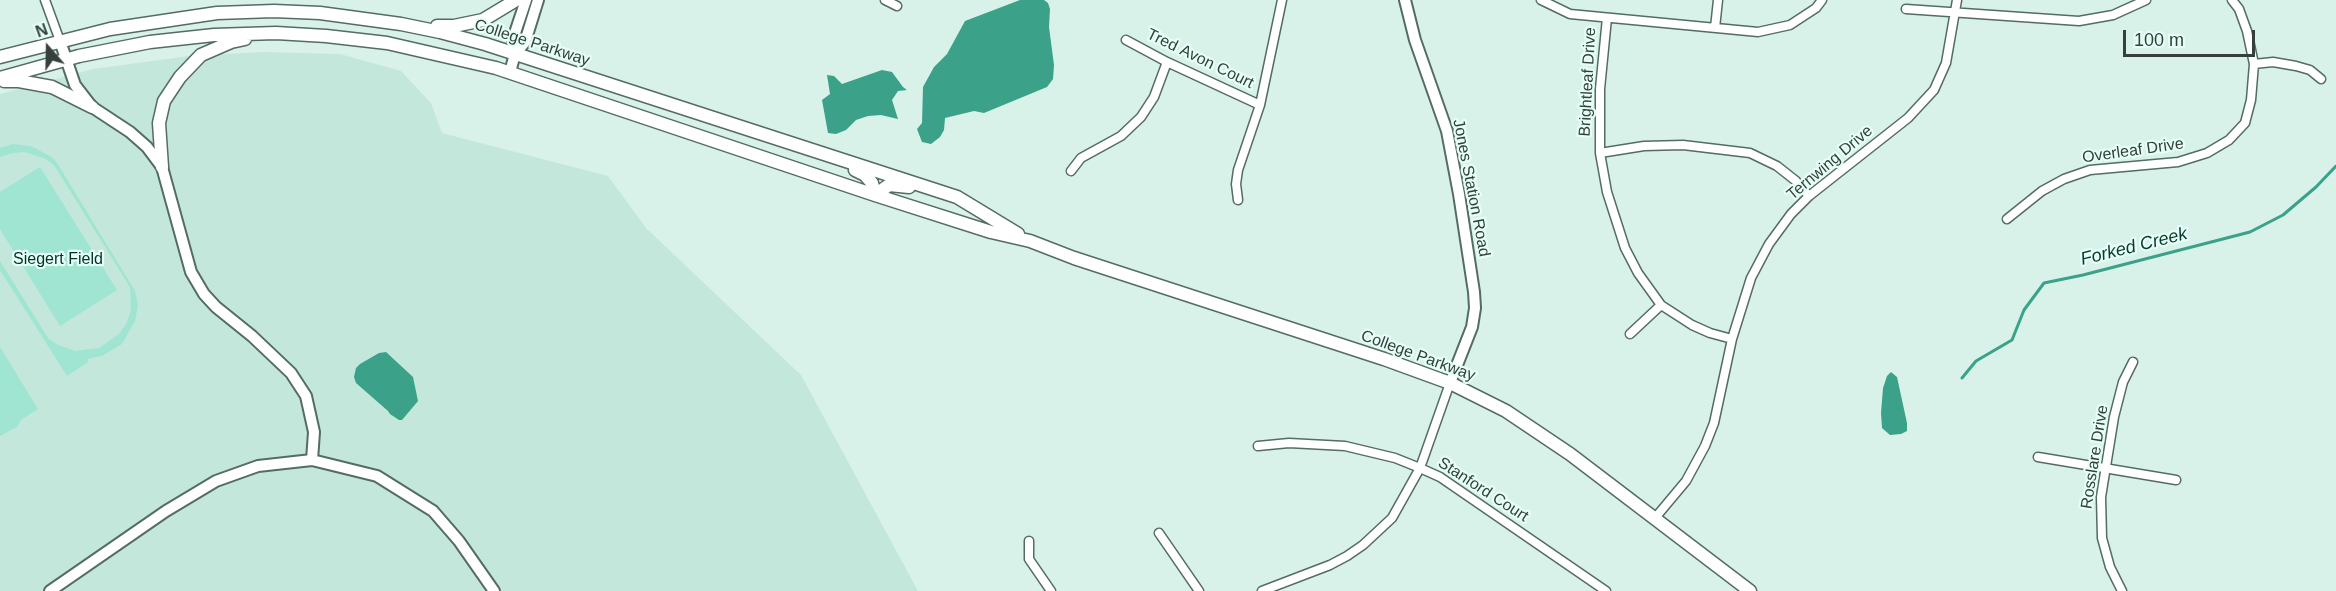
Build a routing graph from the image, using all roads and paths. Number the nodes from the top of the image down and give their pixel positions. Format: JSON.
{"nodes":[{"id":1,"x":45,"y":0,"type":"edge"},
{"id":2,"x":516,"y":0,"type":"edge"},
{"id":3,"x":525,"y":0,"type":"edge"},
{"id":4,"x":538,"y":0,"type":"edge"},
{"id":5,"x":885,"y":0,"type":"edge"},
{"id":6,"x":1282,"y":0,"type":"edge"},
{"id":7,"x":1405,"y":0,"type":"edge"},
{"id":8,"x":1541,"y":0,"type":"edge"},
{"id":9,"x":1718,"y":0,"type":"edge"},
{"id":10,"x":1822,"y":0,"type":"edge"},
{"id":11,"x":1957,"y":0,"type":"edge"},
{"id":12,"x":2146,"y":0,"type":"edge"},
{"id":13,"x":2232,"y":0,"type":"edge"},
{"id":14,"x":897,"y":6,"type":"dead end"},
{"id":15,"x":1906,"y":9,"type":"dead end"},
{"id":16,"x":1956,"y":12,"type":"junction"},
{"id":17,"x":1606,"y":18,"type":"junction"},
{"id":18,"x":401,"y":24,"type":"junction"},
{"id":19,"x":1715,"y":28,"type":"junction"},
{"id":20,"x":276,"y":33,"type":"junction"},
{"id":21,"x":60,"y":40,"type":"junction"},
{"id":22,"x":1126,"y":40,"type":"dead end"},
{"id":23,"x":515,"y":54,"type":"junction"},
{"id":24,"x":0,"y":57,"type":"edge"},
{"id":25,"x":66,"y":59,"type":"junction"},
{"id":26,"x":1167,"y":62,"type":"junction"},
{"id":27,"x":2254,"y":64,"type":"junction"},
{"id":28,"x":510,"y":72,"type":"junction"},
{"id":29,"x":2320,"y":79,"type":"dead end"},
{"id":30,"x":0,"y":80,"type":"edge"},
{"id":31,"x":1260,"y":105,"type":"junction"},
{"id":32,"x":92,"y":107,"type":"junction"},
{"id":33,"x":1600,"y":153,"type":"junction"},
{"id":34,"x":824,"y":154,"type":"junction"},
{"id":35,"x":162,"y":166,"type":"junction"},
{"id":36,"x":1071,"y":171,"type":"dead end"},
{"id":37,"x":874,"y":195,"type":"junction"},
{"id":38,"x":1809,"y":196,"type":"junction"},
{"id":39,"x":957,"y":197,"type":"junction"},
{"id":40,"x":1238,"y":200,"type":"dead end"},
{"id":41,"x":2007,"y":219,"type":"dead end"},
{"id":42,"x":1030,"y":241,"type":"junction"},
{"id":43,"x":1661,"y":305,"type":"junction"},
{"id":44,"x":1630,"y":334,"type":"dead end"},
{"id":45,"x":1732,"y":339,"type":"junction"},
{"id":46,"x":2133,"y":362,"type":"dead end"},
{"id":47,"x":1450,"y":383,"type":"junction"},
{"id":48,"x":1258,"y":446,"type":"dead end"},
{"id":49,"x":2038,"y":457,"type":"dead end"},
{"id":50,"x":312,"y":460,"type":"junction"},
{"id":51,"x":1420,"y":468,"type":"junction"},
{"id":52,"x":2105,"y":468,"type":"junction"},
{"id":53,"x":2176,"y":480,"type":"dead end"},
{"id":54,"x":1655,"y":518,"type":"junction"},
{"id":55,"x":1159,"y":533,"type":"dead end"},
{"id":56,"x":1029,"y":541,"type":"dead end"},
{"id":57,"x":50,"y":591,"type":"edge"},
{"id":58,"x":494,"y":591,"type":"edge"},
{"id":59,"x":1051,"y":591,"type":"edge"},
{"id":60,"x":1199,"y":591,"type":"edge"},
{"id":61,"x":1262,"y":591,"type":"edge"},
{"id":62,"x":1605,"y":591,"type":"edge"},
{"id":63,"x":1750,"y":591,"type":"edge"},
{"id":64,"x":2122,"y":591,"type":"edge"}],
"edges":[{"from":1,"to":21,"type":"street"},
{"from":2,"to":18,"type":"main road"},
{"from":3,"to":23,"type":"street"},
{"from":4,"to":23,"type":"street"},
{"from":5,"to":14,"type":"street"},
{"from":6,"to":31,"type":"street"},
{"from":7,"to":47,"type":"street","name":"Jones Station Road"},
{"from":8,"to":17,"type":"street"},
{"from":9,"to":19,"type":"street"},
{"from":10,"to":19,"type":"street"},
{"from":11,"to":16,"type":"street","name":"Ternwing Drive"},
{"from":12,"to":16,"type":"street"},
{"from":13,"to":27,"type":"street","name":"Overleaf Drive"},
{"from":15,"to":16,"type":"street"},
{"from":16,"to":38,"type":"street","name":"Ternwing Drive"},
{"from":17,"to":19,"type":"street"},
{"from":17,"to":33,"type":"street","name":"Brightleaf Drive"},
{"from":18,"to":21,"type":"main road","name":"College Parkway"},
{"from":18,"to":23,"type":"main road","name":"College Parkway"},
{"from":20,"to":25,"type":"main road","name":"College Parkway"},
{"from":20,"to":28,"type":"main road","name":"College Parkway"},
{"from":20,"to":35,"type":"main road"},
{"from":21,"to":24,"type":"main road","name":"College Parkway"},
{"from":21,"to":25,"type":"street"},
{"from":22,"to":26,"type":"street","name":"Tred Avon Court"},
{"from":23,"to":28,"type":"street"},
{"from":23,"to":34,"type":"main road","name":"College Parkway"},
{"from":25,"to":30,"type":"main road","name":"College Parkway"},
{"from":25,"to":32,"type":"street"},
{"from":26,"to":31,"type":"street","name":"Tred Avon Court"},
{"from":26,"to":36,"type":"street"},
{"from":27,"to":29,"type":"street"},
{"from":27,"to":41,"type":"street","name":"Overleaf Drive"},
{"from":28,"to":37,"type":"main road","name":"College Parkway"},
{"from":30,"to":32,"type":"main road"},
{"from":31,"to":40,"type":"street"},
{"from":32,"to":35,"type":"street"},
{"from":33,"to":38,"type":"street"},
{"from":33,"to":43,"type":"street","name":"Brightleaf Drive"},
{"from":34,"to":37,"type":"main road"},
{"from":34,"to":39,"type":"main road","name":"College Parkway"},
{"from":35,"to":50,"type":"street"},
{"from":37,"to":39,"type":"main road"},
{"from":37,"to":42,"type":"main road","name":"College Parkway"},
{"from":38,"to":45,"type":"street","name":"Ternwing Drive"},
{"from":39,"to":42,"type":"main road","name":"College Parkway"},
{"from":42,"to":47,"type":"main road","name":"College Parkway"},
{"from":43,"to":44,"type":"street"},
{"from":43,"to":45,"type":"street","name":"Brightleaf Drive"},
{"from":45,"to":54,"type":"street","name":"Ternwing Drive"},
{"from":46,"to":52,"type":"street","name":"Rosslare Drive"},
{"from":47,"to":51,"type":"street"},
{"from":47,"to":54,"type":"main road","name":"College Parkway"},
{"from":48,"to":51,"type":"street","name":"Stanford Court"},
{"from":49,"to":52,"type":"street"},
{"from":50,"to":57,"type":"street"},
{"from":50,"to":58,"type":"street"},
{"from":51,"to":61,"type":"street"},
{"from":51,"to":62,"type":"street","name":"Stanford Court"},
{"from":52,"to":53,"type":"street"},
{"from":52,"to":64,"type":"street","name":"Rosslare Drive"},
{"from":54,"to":63,"type":"main road","name":"College Parkway"},
{"from":55,"to":60,"type":"street"},
{"from":56,"to":59,"type":"street"}]}
